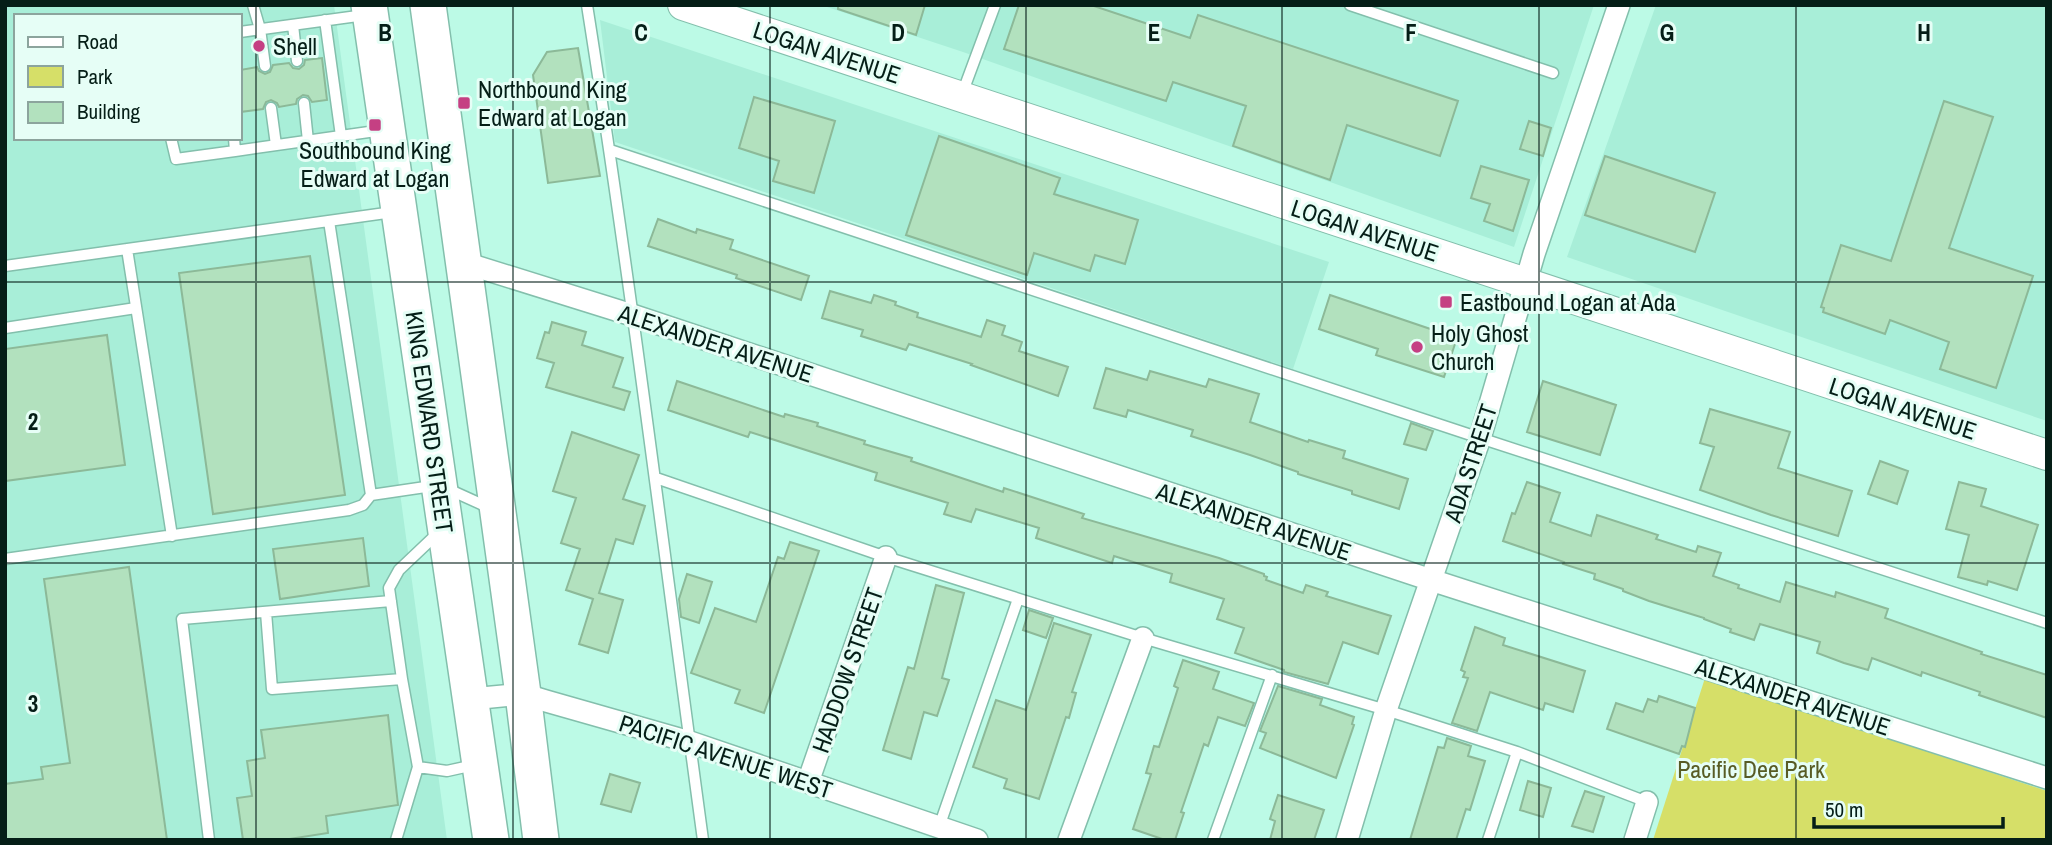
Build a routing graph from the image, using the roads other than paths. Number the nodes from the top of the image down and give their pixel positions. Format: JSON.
{"nodes":[{"id":1,"x":253,"y":5,"type":"edge"},
{"id":2,"x":428,"y":5,"type":"edge"},
{"id":3,"x":443,"y":5,"type":"edge"},
{"id":4,"x":587,"y":5,"type":"edge"},
{"id":5,"x":683,"y":5,"type":"edge"},
{"id":6,"x":995,"y":5,"type":"edge"},
{"id":7,"x":1350,"y":5,"type":"edge"},
{"id":8,"x":1619,"y":5,"type":"edge"},
{"id":9,"x":370,"y":10,"type":"edge"},
{"id":10,"x":726,"y":12,"type":"edge"},
{"id":11,"x":325,"y":20,"type":"junction"},
{"id":12,"x":293,"y":25,"type":"junction"},
{"id":13,"x":260,"y":29,"type":"junction"},
{"id":14,"x":242,"y":32,"type":"edge"},
{"id":15,"x":435,"y":58,"type":"junction"},
{"id":16,"x":297,"y":61,"type":"dead end"},
{"id":17,"x":265,"y":66,"type":"dead end"},
{"id":18,"x":1553,"y":73,"type":"dead end"},
{"id":19,"x":961,"y":96,"type":"junction"},
{"id":20,"x":304,"y":103,"type":"dead end"},
{"id":21,"x":271,"y":108,"type":"dead end"},
{"id":22,"x":387,"y":129,"type":"junction"},
{"id":23,"x":341,"y":136,"type":"junction"},
{"id":24,"x":171,"y":140,"type":"edge"},
{"id":25,"x":234,"y":140,"type":"edge"},
{"id":26,"x":308,"y":141,"type":"junction"},
{"id":27,"x":276,"y":145,"type":"junction"},
{"id":28,"x":610,"y":150,"type":"junction"},
{"id":29,"x":235,"y":151,"type":"junction"},
{"id":30,"x":400,"y":211,"type":"junction"},
{"id":31,"x":328,"y":221,"type":"junction"},
{"id":32,"x":127,"y":249,"type":"junction"},
{"id":33,"x":462,"y":262,"type":"junction"},
{"id":34,"x":5,"y":266,"type":"edge"},
{"id":35,"x":1526,"y":283,"type":"junction"},
{"id":36,"x":136,"y":308,"type":"junction"},
{"id":37,"x":632,"y":315,"type":"junction"},
{"id":38,"x":5,"y":328,"type":"edge"},
{"id":39,"x":1480,"y":438,"type":"junction"},
{"id":40,"x":2047,"y":455,"type":"edge"},
{"id":41,"x":656,"y":478,"type":"junction"},
{"id":42,"x":439,"y":485,"type":"junction"},
{"id":43,"x":371,"y":495,"type":"junction"},
{"id":44,"x":498,"y":512,"type":"junction"},
{"id":45,"x":445,"y":526,"type":"junction"},
{"id":46,"x":172,"y":536,"type":"junction"},
{"id":47,"x":886,"y":557,"type":"junction"},
{"id":48,"x":5,"y":559,"type":"edge"},
{"id":49,"x":1431,"y":580,"type":"junction"},
{"id":50,"x":1018,"y":599,"type":"junction"},
{"id":51,"x":391,"y":601,"type":"junction"},
{"id":52,"x":266,"y":612,"type":"junction"},
{"id":53,"x":2047,"y":623,"type":"edge"},
{"id":54,"x":1143,"y":638,"type":"junction"},
{"id":55,"x":1272,"y":675,"type":"junction"},
{"id":56,"x":402,"y":679,"type":"junction"},
{"id":57,"x":523,"y":694,"type":"junction"},
{"id":58,"x":471,"y":698,"type":"junction"},
{"id":59,"x":1386,"y":710,"type":"junction"},
{"id":60,"x":690,"y":742,"type":"junction"},
{"id":61,"x":1517,"y":752,"type":"junction"},
{"id":62,"x":480,"y":763,"type":"junction"},
{"id":63,"x":418,"y":767,"type":"junction"},
{"id":64,"x":2047,"y":778,"type":"edge"},
{"id":65,"x":808,"y":782,"type":"junction"},
{"id":66,"x":1647,"y":802,"type":"joint"},
{"id":67,"x":939,"y":827,"type":"junction"},
{"id":68,"x":209,"y":840,"type":"edge"},
{"id":69,"x":396,"y":840,"type":"edge"},
{"id":70,"x":491,"y":840,"type":"edge"},
{"id":71,"x":541,"y":840,"type":"edge"},
{"id":72,"x":703,"y":840,"type":"edge"},
{"id":73,"x":977,"y":840,"type":"edge"},
{"id":74,"x":1069,"y":840,"type":"edge"},
{"id":75,"x":1213,"y":840,"type":"edge"},
{"id":76,"x":1347,"y":840,"type":"edge"},
{"id":77,"x":1488,"y":840,"type":"edge"},
{"id":78,"x":1635,"y":840,"type":"edge"}],
"edges":[{"from":1,"to":13,"type":"lane"},
{"from":2,"to":15,"type":"main road"},
{"from":3,"to":15,"type":"main road"},
{"from":4,"to":28,"type":"lane"},
{"from":5,"to":10,"type":"main road","name":"LOGAN AVENUE"},
{"from":6,"to":19,"type":"lane"},
{"from":7,"to":18,"type":"lane"},
{"from":8,"to":35,"type":"street","name":"ADA STREET"},
{"from":9,"to":11,"type":"lane"},
{"from":9,"to":22,"type":"main road","name":"KING EDWARD STREET"},
{"from":10,"to":19,"type":"main road","name":"LOGAN AVENUE"},
{"from":11,"to":12,"type":"lane"},
{"from":11,"to":23,"type":"lane"},
{"from":12,"to":13,"type":"lane"},
{"from":12,"to":16,"type":"lane"},
{"from":13,"to":14,"type":"lane"},
{"from":13,"to":17,"type":"lane"},
{"from":15,"to":33,"type":"main road"},
{"from":19,"to":35,"type":"main road","name":"LOGAN AVENUE"},
{"from":20,"to":26,"type":"lane"},
{"from":21,"to":27,"type":"lane"},
{"from":22,"to":23,"type":"lane"},
{"from":22,"to":30,"type":"main road","name":"KING EDWARD STREET"},
{"from":23,"to":26,"type":"lane"},
{"from":24,"to":29,"type":"lane"},
{"from":25,"to":29,"type":"lane"},
{"from":26,"to":27,"type":"lane"},
{"from":27,"to":29,"type":"lane"},
{"from":28,"to":37,"type":"lane"},
{"from":28,"to":39,"type":"lane"},
{"from":30,"to":31,"type":"lane"},
{"from":30,"to":42,"type":"main road","name":"KING EDWARD STREET"},
{"from":31,"to":32,"type":"lane"},
{"from":31,"to":43,"type":"lane"},
{"from":32,"to":34,"type":"lane"},
{"from":32,"to":36,"type":"lane"},
{"from":33,"to":37,"type":"street","name":"ALEXANDER AVENUE"},
{"from":33,"to":44,"type":"main road"},
{"from":35,"to":39,"type":"street","name":"ADA STREET"},
{"from":35,"to":40,"type":"main road","name":"LOGAN AVENUE"},
{"from":36,"to":38,"type":"lane"},
{"from":36,"to":46,"type":"lane"},
{"from":37,"to":41,"type":"lane"},
{"from":37,"to":49,"type":"street","name":"ALEXANDER AVENUE"},
{"from":39,"to":49,"type":"street","name":"ADA STREET"},
{"from":39,"to":53,"type":"lane"},
{"from":41,"to":47,"type":"lane"},
{"from":41,"to":60,"type":"lane"},
{"from":42,"to":43,"type":"lane"},
{"from":42,"to":44,"type":"lane"},
{"from":42,"to":45,"type":"main road","name":"KING EDWARD STREET"},
{"from":43,"to":46,"type":"lane"},
{"from":44,"to":57,"type":"main road"},
{"from":45,"to":51,"type":"lane"},
{"from":45,"to":58,"type":"main road","name":"KING EDWARD STREET"},
{"from":46,"to":48,"type":"lane"},
{"from":47,"to":50,"type":"lane"},
{"from":47,"to":65,"type":"street","name":"HADDOW STREET"},
{"from":49,"to":59,"type":"street","name":"ADA STREET"},
{"from":49,"to":64,"type":"street","name":"ALEXANDER AVENUE"},
{"from":50,"to":54,"type":"lane"},
{"from":50,"to":67,"type":"lane"},
{"from":51,"to":52,"type":"lane"},
{"from":51,"to":56,"type":"lane"},
{"from":52,"to":56,"type":"lane"},
{"from":52,"to":68,"type":"lane"},
{"from":54,"to":55,"type":"lane"},
{"from":54,"to":74,"type":"street"},
{"from":55,"to":59,"type":"lane"},
{"from":55,"to":75,"type":"lane"},
{"from":56,"to":63,"type":"lane"},
{"from":57,"to":58,"type":"street","name":"PACIFIC AVENUE WEST"},
{"from":57,"to":60,"type":"street","name":"PACIFIC AVENUE WEST"},
{"from":57,"to":71,"type":"main road"},
{"from":58,"to":62,"type":"main road","name":"KING EDWARD STREET"},
{"from":59,"to":61,"type":"lane"},
{"from":59,"to":76,"type":"street","name":"ADA STREET"},
{"from":60,"to":65,"type":"street","name":"PACIFIC AVENUE WEST"},
{"from":60,"to":72,"type":"lane"},
{"from":61,"to":66,"type":"lane"},
{"from":61,"to":77,"type":"lane"},
{"from":62,"to":63,"type":"lane"},
{"from":62,"to":70,"type":"main road","name":"KING EDWARD STREET"},
{"from":63,"to":69,"type":"lane"},
{"from":65,"to":67,"type":"street","name":"PACIFIC AVENUE WEST"},
{"from":66,"to":78,"type":"street"},
{"from":67,"to":73,"type":"street","name":"PACIFIC AVENUE WEST"}]}
